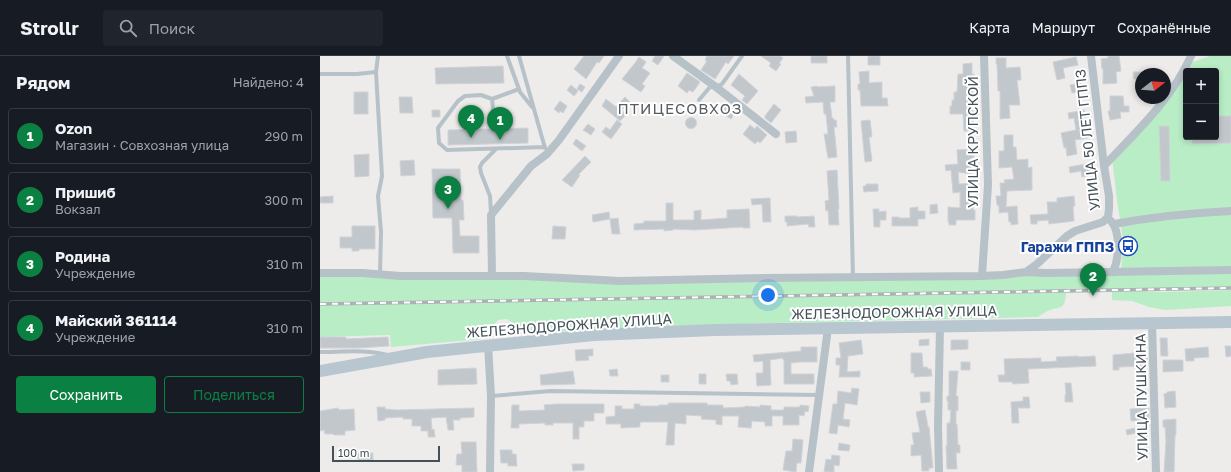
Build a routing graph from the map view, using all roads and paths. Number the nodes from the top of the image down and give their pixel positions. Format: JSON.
{"nodes":[{"id":1,"x":378,"y":56,"type":"edge"},
{"id":2,"x":507,"y":56,"type":"edge"},
{"id":3,"x":519,"y":56,"type":"edge"},
{"id":4,"x":619,"y":56,"type":"edge"},
{"id":5,"x":673,"y":56,"type":"edge"},
{"id":6,"x":742,"y":56,"type":"edge"},
{"id":7,"x":848,"y":56,"type":"edge"},
{"id":8,"x":984,"y":56,"type":"edge"},
{"id":9,"x":1091,"y":56,"type":"edge"},
{"id":10,"x":1191,"y":56,"type":"edge"},
{"id":11,"x":376,"y":72,"type":"junction"},
{"id":12,"x":320,"y":74,"type":"edge"},
{"id":13,"x":716,"y":86,"type":"junction"},
{"id":14,"x":519,"y":89,"type":"junction"},
{"id":15,"x":492,"y":99,"type":"junction"},
{"id":16,"x":699,"y":100,"type":"dead end"},
{"id":17,"x":534,"y":110,"type":"junction"},
{"id":18,"x":494,"y":118,"type":"dead end"},
{"id":19,"x":776,"y":134,"type":"dead end"},
{"id":20,"x":496,"y":149,"type":"junction"},
{"id":21,"x":546,"y":150,"type":"junction"},
{"id":22,"x":1104,"y":166,"type":"junction"},
{"id":23,"x":1231,"y":211,"type":"edge"},
{"id":24,"x":491,"y":215,"type":"junction"},
{"id":25,"x":1108,"y":217,"type":"junction"},
{"id":26,"x":1114,"y":224,"type":"junction"},
{"id":27,"x":1231,"y":270,"type":"edge"},
{"id":28,"x":1026,"y":272,"type":"junction"},
{"id":29,"x":1113,"y":272,"type":"junction"},
{"id":30,"x":320,"y":273,"type":"edge"},
{"id":31,"x":380,"y":274,"type":"junction"},
{"id":32,"x":492,"y":276,"type":"junction"},
{"id":33,"x":982,"y":276,"type":"junction"},
{"id":34,"x":852,"y":278,"type":"junction"},
{"id":35,"x":1152,"y":322,"type":"junction"},
{"id":36,"x":1231,"y":322,"type":"edge"},
{"id":37,"x":940,"y":327,"type":"junction"},
{"id":38,"x":828,"y":328,"type":"junction"},
{"id":39,"x":488,"y":345,"type":"junction"},
{"id":40,"x":320,"y":352,"type":"edge"},
{"id":41,"x":393,"y":358,"type":"junction"},
{"id":42,"x":320,"y":371,"type":"edge"},
{"id":43,"x":820,"y":394,"type":"junction"},
{"id":44,"x":491,"y":396,"type":"junction"},
{"id":45,"x":490,"y":472,"type":"edge"},
{"id":46,"x":809,"y":472,"type":"edge"},
{"id":47,"x":940,"y":472,"type":"edge"},
{"id":48,"x":1156,"y":472,"type":"edge"}],
"edges":[{"from":1,"to":11,"type":"lane"},
{"from":2,"to":14,"type":"lane"},
{"from":3,"to":17,"type":"lane"},
{"from":4,"to":21,"type":"street"},
{"from":5,"to":13,"type":"street"},
{"from":6,"to":13,"type":"lane"},
{"from":7,"to":34,"type":"lane"},
{"from":8,"to":33,"type":"street","name":"УЛИЦА КРУПСКОЙ"},
{"from":9,"to":22,"type":"street","name":"УЛИЦА 50 ЛЕТ ГППЗ"},
{"from":10,"to":22,"type":"street"},
{"from":11,"to":12,"type":"lane"},
{"from":11,"to":31,"type":"lane"},
{"from":13,"to":16,"type":"lane"},
{"from":13,"to":19,"type":"street"},
{"from":14,"to":15,"type":"lane"},
{"from":14,"to":17,"type":"lane"},
{"from":15,"to":18,"type":"lane"},
{"from":15,"to":20,"type":"lane"},
{"from":17,"to":21,"type":"lane"},
{"from":20,"to":21,"type":"lane"},
{"from":20,"to":24,"type":"lane"},
{"from":21,"to":24,"type":"street"},
{"from":22,"to":25,"type":"street","name":"УЛИЦА 50 ЛЕТ ГППЗ"},
{"from":23,"to":26,"type":"street"},
{"from":24,"to":32,"type":"street"},
{"from":25,"to":26,"type":"street"},
{"from":25,"to":28,"type":"street","name":"УЛИЦА 50 ЛЕТ ГППЗ"},
{"from":26,"to":29,"type":"street"},
{"from":27,"to":29,"type":"street"},
{"from":28,"to":29,"type":"street"},
{"from":28,"to":33,"type":"street"},
{"from":30,"to":31,"type":"street"},
{"from":31,"to":32,"type":"street"},
{"from":32,"to":34,"type":"street"},
{"from":33,"to":34,"type":"street"},
{"from":35,"to":36,"type":"main road","name":"ЖЕЛЕЗНОДОРОЖНАЯ УЛИЦА"},
{"from":35,"to":37,"type":"main road","name":"ЖЕЛЕЗНОДОРОЖНАЯ УЛИЦА"},
{"from":35,"to":48,"type":"street","name":"УЛИЦА ПУШКИНА"},
{"from":37,"to":38,"type":"main road","name":"ЖЕЛЕЗНОДОРОЖНАЯ УЛИЦА"},
{"from":37,"to":47,"type":"street"},
{"from":38,"to":39,"type":"main road","name":"ЖЕЛЕЗНОДОРОЖНАЯ УЛИЦА"},
{"from":38,"to":43,"type":"street"},
{"from":39,"to":41,"type":"main road","name":"ЖЕЛЕЗНОДОРОЖНАЯ УЛИЦА"},
{"from":39,"to":44,"type":"street"},
{"from":40,"to":41,"type":"lane"},
{"from":41,"to":42,"type":"main road","name":"ЖЕЛЕЗНОДОРОЖНАЯ УЛИЦА"},
{"from":43,"to":44,"type":"lane"},
{"from":43,"to":46,"type":"street"},
{"from":44,"to":45,"type":"street"}]}
